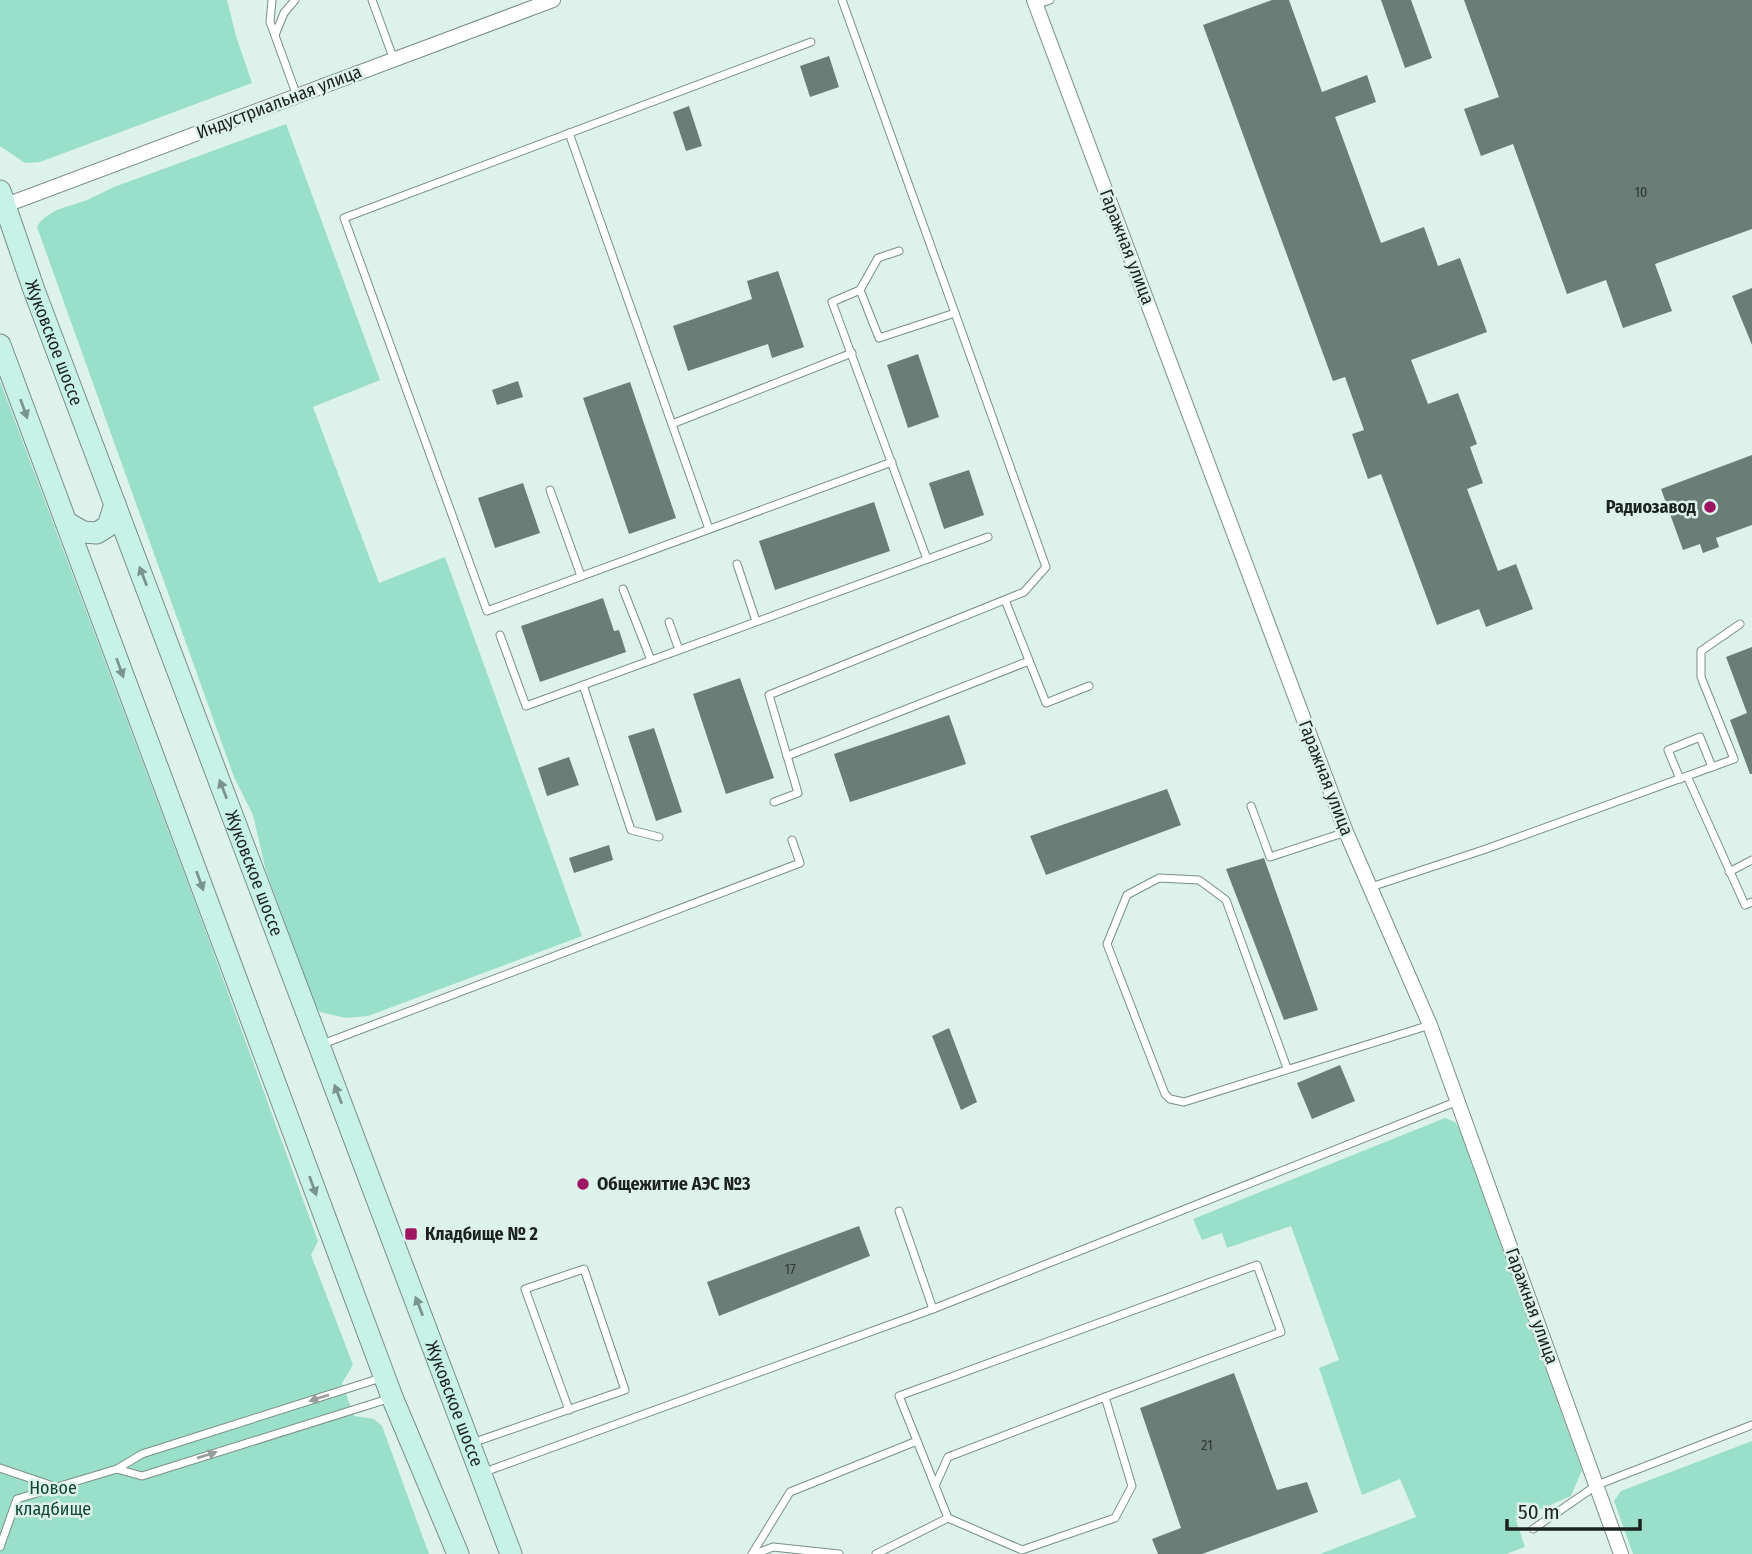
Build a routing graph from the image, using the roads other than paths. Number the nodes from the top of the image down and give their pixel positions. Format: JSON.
{"nodes":[{"id":1,"x":272,"y":0,"type":"edge"},
{"id":2,"x":295,"y":0,"type":"edge"},
{"id":3,"x":372,"y":0,"type":"edge"},
{"id":4,"x":553,"y":0,"type":"edge"},
{"id":5,"x":842,"y":0,"type":"edge"},
{"id":6,"x":1040,"y":2,"type":"edge"},
{"id":7,"x":275,"y":35,"type":"junction"},
{"id":8,"x":811,"y":42,"type":"dead end"},
{"id":9,"x":394,"y":60,"type":"junction"},
{"id":10,"x":297,"y":96,"type":"junction"},
{"id":11,"x":569,"y":133,"type":"junction"},
{"id":12,"x":3,"y":198,"type":"edge"},
{"id":13,"x":899,"y":251,"type":"dead end"},
{"id":14,"x":860,"y":290,"type":"junction"},
{"id":15,"x":955,"y":313,"type":"junction"},
{"id":16,"x":0,"y":345,"type":"edge"},
{"id":17,"x":852,"y":353,"type":"junction"},
{"id":18,"x":672,"y":424,"type":"junction"},
{"id":19,"x":892,"y":462,"type":"junction"},
{"id":20,"x":550,"y":490,"type":"dead end"},
{"id":21,"x":115,"y":504,"type":"junction"},
{"id":22,"x":66,"y":522,"type":"junction"},
{"id":23,"x":709,"y":529,"type":"junction"},
{"id":24,"x":988,"y":537,"type":"dead end"},
{"id":25,"x":927,"y":559,"type":"junction"},
{"id":26,"x":737,"y":564,"type":"dead end"},
{"id":27,"x":581,"y":576,"type":"junction"},
{"id":28,"x":622,"y":589,"type":"dead end"},
{"id":29,"x":1005,"y":600,"type":"junction"},
{"id":30,"x":756,"y":621,"type":"junction"},
{"id":31,"x":669,"y":622,"type":"dead end"},
{"id":32,"x":1740,"y":624,"type":"dead end"},
{"id":33,"x":500,"y":635,"type":"dead end"},
{"id":34,"x":679,"y":650,"type":"junction"},
{"id":35,"x":651,"y":660,"type":"junction"},
{"id":36,"x":1029,"y":662,"type":"junction"},
{"id":37,"x":583,"y":685,"type":"junction"},
{"id":38,"x":1089,"y":686,"type":"dead end"},
{"id":39,"x":787,"y":756,"type":"junction"},
{"id":40,"x":1712,"y":767,"type":"junction"},
{"id":41,"x":1683,"y":778,"type":"junction"},
{"id":42,"x":774,"y":802,"type":"dead end"},
{"id":43,"x":1251,"y":806,"type":"dead end"},
{"id":44,"x":1346,"y":832,"type":"junction"},
{"id":45,"x":659,"y":837,"type":"dead end"},
{"id":46,"x":792,"y":840,"type":"dead end"},
{"id":47,"x":1752,"y":860,"type":"edge"},
{"id":48,"x":1729,"y":872,"type":"junction"},
{"id":49,"x":1371,"y":887,"type":"junction"},
{"id":50,"x":1752,"y":902,"type":"edge"},
{"id":51,"x":1430,"y":1025,"type":"junction"},
{"id":52,"x":320,"y":1045,"type":"junction"},
{"id":53,"x":1287,"y":1069,"type":"junction"},
{"id":54,"x":1459,"y":1100,"type":"junction"},
{"id":55,"x":899,"y":1211,"type":"dead end"},
{"id":56,"x":933,"y":1309,"type":"junction"},
{"id":57,"x":388,"y":1387,"type":"junction"},
{"id":58,"x":1105,"y":1397,"type":"junction"},
{"id":59,"x":569,"y":1410,"type":"dead end"},
{"id":60,"x":1752,"y":1425,"type":"edge"},
{"id":61,"x":917,"y":1441,"type":"junction"},
{"id":62,"x":471,"y":1444,"type":"junction"},
{"id":63,"x":0,"y":1468,"type":"edge"},
{"id":64,"x":117,"y":1469,"type":"junction"},
{"id":65,"x":481,"y":1473,"type":"junction"},
{"id":66,"x":1597,"y":1485,"type":"junction"},
{"id":67,"x":935,"y":1486,"type":"junction"},
{"id":68,"x":56,"y":1487,"type":"junction"},
{"id":69,"x":948,"y":1518,"type":"junction"},
{"id":70,"x":1533,"y":1529,"type":"dead end"},
{"id":71,"x":0,"y":1547,"type":"edge"},
{"id":72,"x":458,"y":1554,"type":"edge"},
{"id":73,"x":511,"y":1554,"type":"edge"},
{"id":74,"x":754,"y":1554,"type":"edge"},
{"id":75,"x":839,"y":1554,"type":"edge"},
{"id":76,"x":876,"y":1554,"type":"edge"},
{"id":77,"x":1621,"y":1554,"type":"edge"}],
"edges":[{"from":1,"to":7,"type":"lane"},
{"from":2,"to":7,"type":"lane"},
{"from":3,"to":9,"type":"lane"},
{"from":4,"to":9,"type":"street","name":"Индустриальная улица"},
{"from":5,"to":15,"type":"lane"},
{"from":6,"to":44,"type":"street","name":"Гаражная улица"},
{"from":7,"to":10,"type":"lane"},
{"from":8,"to":11,"type":"lane"},
{"from":9,"to":10,"type":"street","name":"Индустриальная улица"},
{"from":10,"to":12,"type":"street","name":"Индустриальная улица"},
{"from":11,"to":18,"type":"lane"},
{"from":11,"to":27,"type":"lane"},
{"from":12,"to":21,"type":"main road","name":"Жуковское шоссе"},
{"from":13,"to":14,"type":"lane"},
{"from":14,"to":15,"type":"lane"},
{"from":14,"to":17,"type":"lane"},
{"from":15,"to":29,"type":"lane"},
{"from":16,"to":22,"type":"main road","one_way":true},
{"from":17,"to":18,"type":"lane"},
{"from":17,"to":19,"type":"lane"},
{"from":18,"to":23,"type":"lane"},
{"from":19,"to":23,"type":"lane"},
{"from":19,"to":25,"type":"lane"},
{"from":20,"to":27,"type":"lane"},
{"from":21,"to":22,"type":"main road"},
{"from":52,"to":21,"type":"main road","name":"Жуковское шоссе","one_way":true},
{"from":22,"to":57,"type":"main road","one_way":true},
{"from":23,"to":27,"type":"lane"},
{"from":24,"to":25,"type":"lane"},
{"from":25,"to":30,"type":"lane"},
{"from":26,"to":30,"type":"lane"},
{"from":28,"to":35,"type":"lane"},
{"from":29,"to":36,"type":"lane"},
{"from":29,"to":39,"type":"lane"},
{"from":30,"to":34,"type":"lane"},
{"from":31,"to":34,"type":"lane"},
{"from":32,"to":40,"type":"lane"},
{"from":33,"to":37,"type":"lane"},
{"from":34,"to":35,"type":"lane"},
{"from":35,"to":37,"type":"lane"},
{"from":36,"to":38,"type":"lane"},
{"from":36,"to":39,"type":"lane"},
{"from":37,"to":45,"type":"lane"},
{"from":39,"to":42,"type":"lane"},
{"from":40,"to":41,"type":"lane"},
{"from":40,"to":41,"type":"lane"},
{"from":41,"to":48,"type":"lane"},
{"from":41,"to":49,"type":"lane"},
{"from":43,"to":44,"type":"lane"},
{"from":44,"to":49,"type":"street","name":"Гаражная улица"},
{"from":46,"to":52,"type":"lane"},
{"from":47,"to":48,"type":"lane"},
{"from":48,"to":50,"type":"lane"},
{"from":49,"to":51,"type":"street","name":"Гаражная улица"},
{"from":51,"to":53,"type":"lane"},
{"from":51,"to":54,"type":"street","name":"Гаражная улица"},
{"from":62,"to":52,"type":"main road","name":"Жуковское шоссе","one_way":true},
{"from":53,"to":53,"type":"lane"},
{"from":54,"to":56,"type":"lane"},
{"from":54,"to":66,"type":"street","name":"Гаражная улица"},
{"from":55,"to":56,"type":"lane"},
{"from":56,"to":65,"type":"lane"},
{"from":57,"to":64,"type":"lane","one_way":true},
{"from":64,"to":57,"type":"lane","one_way":true},
{"from":57,"to":72,"type":"main road"},
{"from":58,"to":61,"type":"lane"},
{"from":58,"to":67,"type":"lane"},
{"from":58,"to":69,"type":"lane"},
{"from":59,"to":62,"type":"lane"},
{"from":60,"to":66,"type":"lane"},
{"from":61,"to":67,"type":"lane"},
{"from":61,"to":74,"type":"lane"},
{"from":62,"to":65,"type":"main road","name":"Жуковское шоссе"},
{"from":63,"to":68,"type":"lane"},
{"from":64,"to":68,"type":"lane"},
{"from":65,"to":73,"type":"main road","name":"Жуковское шоссе"},
{"from":66,"to":70,"type":"lane"},
{"from":66,"to":77,"type":"street","name":"Гаражная улица"},
{"from":67,"to":69,"type":"lane"},
{"from":68,"to":71,"type":"lane"},
{"from":69,"to":76,"type":"lane"},
{"from":74,"to":75,"type":"lane"}]}
